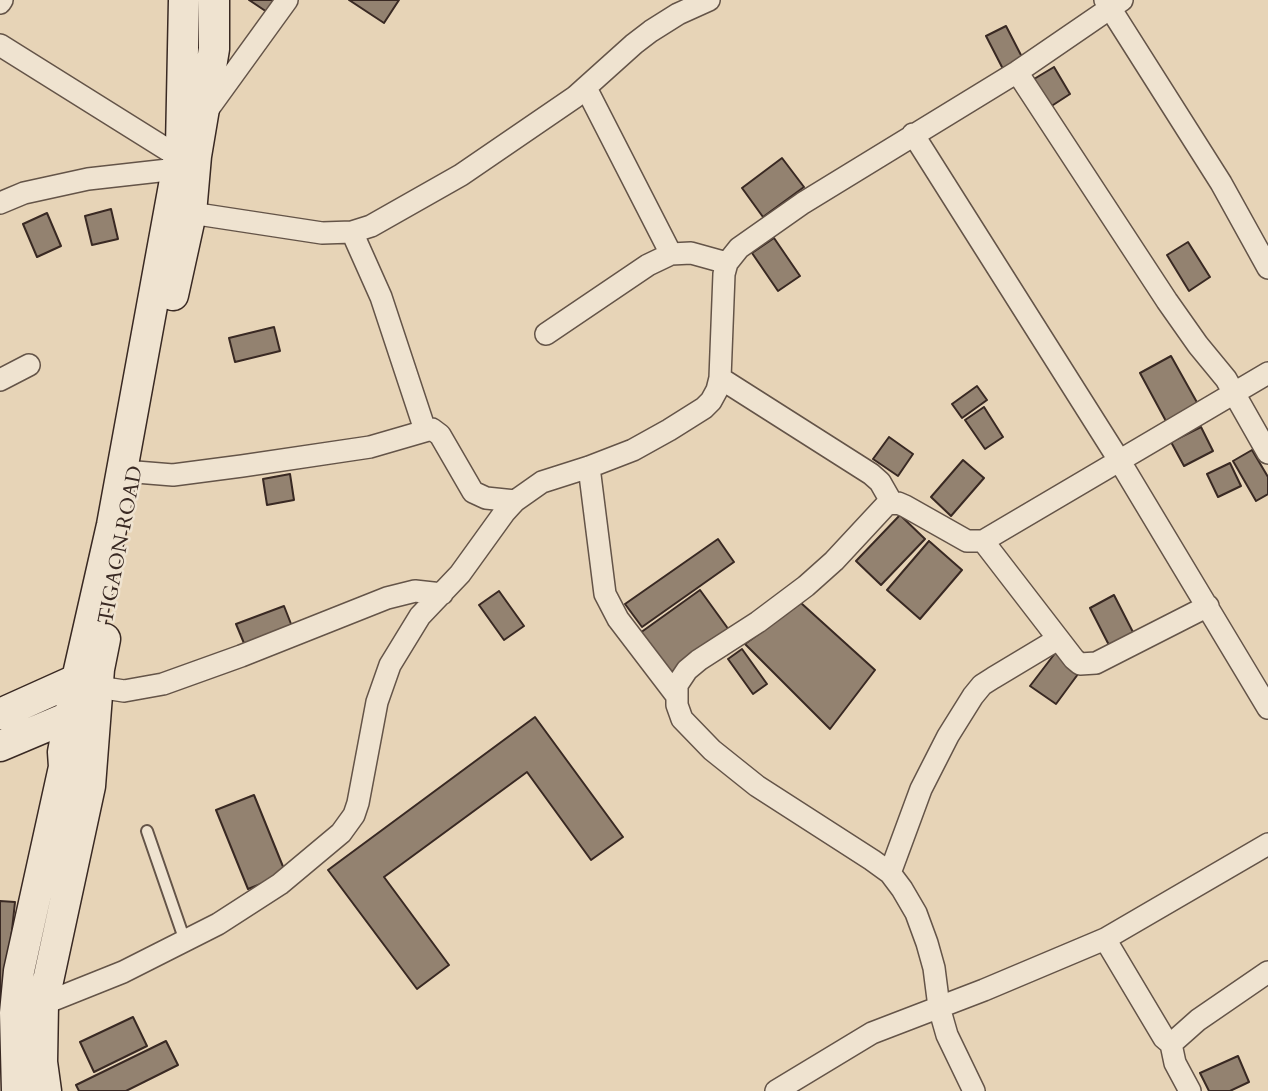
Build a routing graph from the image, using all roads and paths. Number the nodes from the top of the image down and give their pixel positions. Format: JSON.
{"nodes":[{"id":1,"x":184,"y":0,"type":"edge"},
{"id":2,"x":214,"y":0,"type":"edge"},
{"id":3,"x":287,"y":0,"type":"edge"},
{"id":4,"x":709,"y":0,"type":"edge"},
{"id":5,"x":1112,"y":2,"type":"edge"},
{"id":6,"x":0,"y":45,"type":"edge"},
{"id":7,"x":1017,"y":72,"type":"junction"},
{"id":8,"x":586,"y":88,"type":"junction"},
{"id":9,"x":913,"y":134,"type":"junction"},
{"id":10,"x":184,"y":145,"type":"junction"},
{"id":11,"x":1,"y":200,"type":"edge"},
{"id":12,"x":191,"y":213,"type":"junction"},
{"id":13,"x":352,"y":232,"type":"junction"},
{"id":14,"x":1261,"y":238,"type":"edge"},
{"id":15,"x":671,"y":254,"type":"junction"},
{"id":16,"x":727,"y":263,"type":"junction"},
{"id":17,"x":1268,"y":268,"type":"edge"},
{"id":18,"x":546,"y":334,"type":"dead end"},
{"id":19,"x":29,"y":365,"type":"dead end"},
{"id":20,"x":1268,"y":373,"type":"edge"},
{"id":21,"x":720,"y":378,"type":"junction"},
{"id":22,"x":0,"y":380,"type":"edge"},
{"id":23,"x":1234,"y":392,"type":"junction"},
{"id":24,"x":425,"y":430,"type":"junction"},
{"id":25,"x":1268,"y":453,"type":"edge"},
{"id":26,"x":1119,"y":460,"type":"junction"},
{"id":27,"x":589,"y":467,"type":"junction"},
{"id":28,"x":136,"y":472,"type":"junction"},
{"id":29,"x":515,"y":500,"type":"junction"},
{"id":30,"x":892,"y":503,"type":"junction"},
{"id":31,"x":983,"y":541,"type":"junction"},
{"id":32,"x":442,"y":594,"type":"junction"},
{"id":33,"x":1208,"y":606,"type":"junction"},
{"id":34,"x":1058,"y":639,"type":"junction"},
{"id":35,"x":676,"y":695,"type":"junction"},
{"id":36,"x":84,"y":698,"type":"junction"},
{"id":37,"x":1268,"y":708,"type":"edge"},
{"id":38,"x":0,"y":714,"type":"edge"},
{"id":39,"x":0,"y":746,"type":"edge"},
{"id":40,"x":147,"y":831,"type":"dead end"},
{"id":41,"x":1268,"y":844,"type":"edge"},
{"id":42,"x":890,"y":873,"type":"junction"},
{"id":43,"x":1105,"y":939,"type":"junction"},
{"id":44,"x":185,"y":940,"type":"junction"},
{"id":45,"x":1268,"y":972,"type":"edge"},
{"id":46,"x":43,"y":1004,"type":"junction"},
{"id":47,"x":939,"y":1007,"type":"junction"},
{"id":48,"x":1171,"y":1044,"type":"junction"},
{"id":49,"x":17,"y":1091,"type":"edge"},
{"id":50,"x":46,"y":1091,"type":"edge"},
{"id":51,"x":776,"y":1091,"type":"edge"},
{"id":52,"x":974,"y":1091,"type":"edge"},
{"id":53,"x":1190,"y":1091,"type":"edge"}],
"edges":[{"from":1,"to":10,"type":"street","name":"TIGAON ROAD"},
{"from":2,"to":10,"type":"street","name":"TIGAON ROAD"},
{"from":3,"to":10,"type":"street"},
{"from":4,"to":8,"type":"street"},
{"from":5,"to":7,"type":"street"},
{"from":5,"to":14,"type":"street"},
{"from":6,"to":10,"type":"street"},
{"from":7,"to":9,"type":"street"},
{"from":7,"to":23,"type":"street"},
{"from":8,"to":13,"type":"street"},
{"from":8,"to":15,"type":"street"},
{"from":9,"to":16,"type":"street"},
{"from":9,"to":26,"type":"street"},
{"from":10,"to":11,"type":"street"},
{"from":10,"to":12,"type":"street","name":"TIGAON ROAD"},
{"from":10,"to":36,"type":"street"},
{"from":12,"to":13,"type":"street"},
{"from":12,"to":28,"type":"street","name":"TIGAON ROAD"},
{"from":13,"to":24,"type":"street"},
{"from":14,"to":17,"type":"street"},
{"from":15,"to":16,"type":"street"},
{"from":15,"to":18,"type":"street"},
{"from":16,"to":21,"type":"street"},
{"from":19,"to":22,"type":"street"},
{"from":20,"to":23,"type":"street"},
{"from":21,"to":27,"type":"street"},
{"from":21,"to":30,"type":"street"},
{"from":23,"to":25,"type":"street"},
{"from":23,"to":26,"type":"street"},
{"from":24,"to":28,"type":"street"},
{"from":24,"to":29,"type":"street"},
{"from":26,"to":31,"type":"street"},
{"from":26,"to":33,"type":"street"},
{"from":27,"to":29,"type":"street"},
{"from":27,"to":35,"type":"street"},
{"from":28,"to":36,"type":"street","name":"TIGAON ROAD"},
{"from":29,"to":32,"type":"street"},
{"from":30,"to":31,"type":"street"},
{"from":30,"to":35,"type":"street"},
{"from":31,"to":34,"type":"street"},
{"from":32,"to":36,"type":"street"},
{"from":32,"to":44,"type":"street"},
{"from":33,"to":34,"type":"street"},
{"from":33,"to":37,"type":"street"},
{"from":34,"to":42,"type":"street"},
{"from":35,"to":42,"type":"street"},
{"from":36,"to":38,"type":"street"},
{"from":36,"to":39,"type":"street"},
{"from":36,"to":46,"type":"street","name":"TIGAON ROAD"},
{"from":36,"to":49,"type":"street","name":"TIGAON ROAD"},
{"from":40,"to":44,"type":"lane"},
{"from":41,"to":43,"type":"street"},
{"from":42,"to":47,"type":"street"},
{"from":43,"to":47,"type":"street"},
{"from":43,"to":48,"type":"street"},
{"from":44,"to":46,"type":"street"},
{"from":45,"to":48,"type":"street"},
{"from":46,"to":50,"type":"street","name":"TIGAON ROAD"},
{"from":47,"to":51,"type":"street"},
{"from":47,"to":52,"type":"street"},
{"from":48,"to":53,"type":"street"}]}
